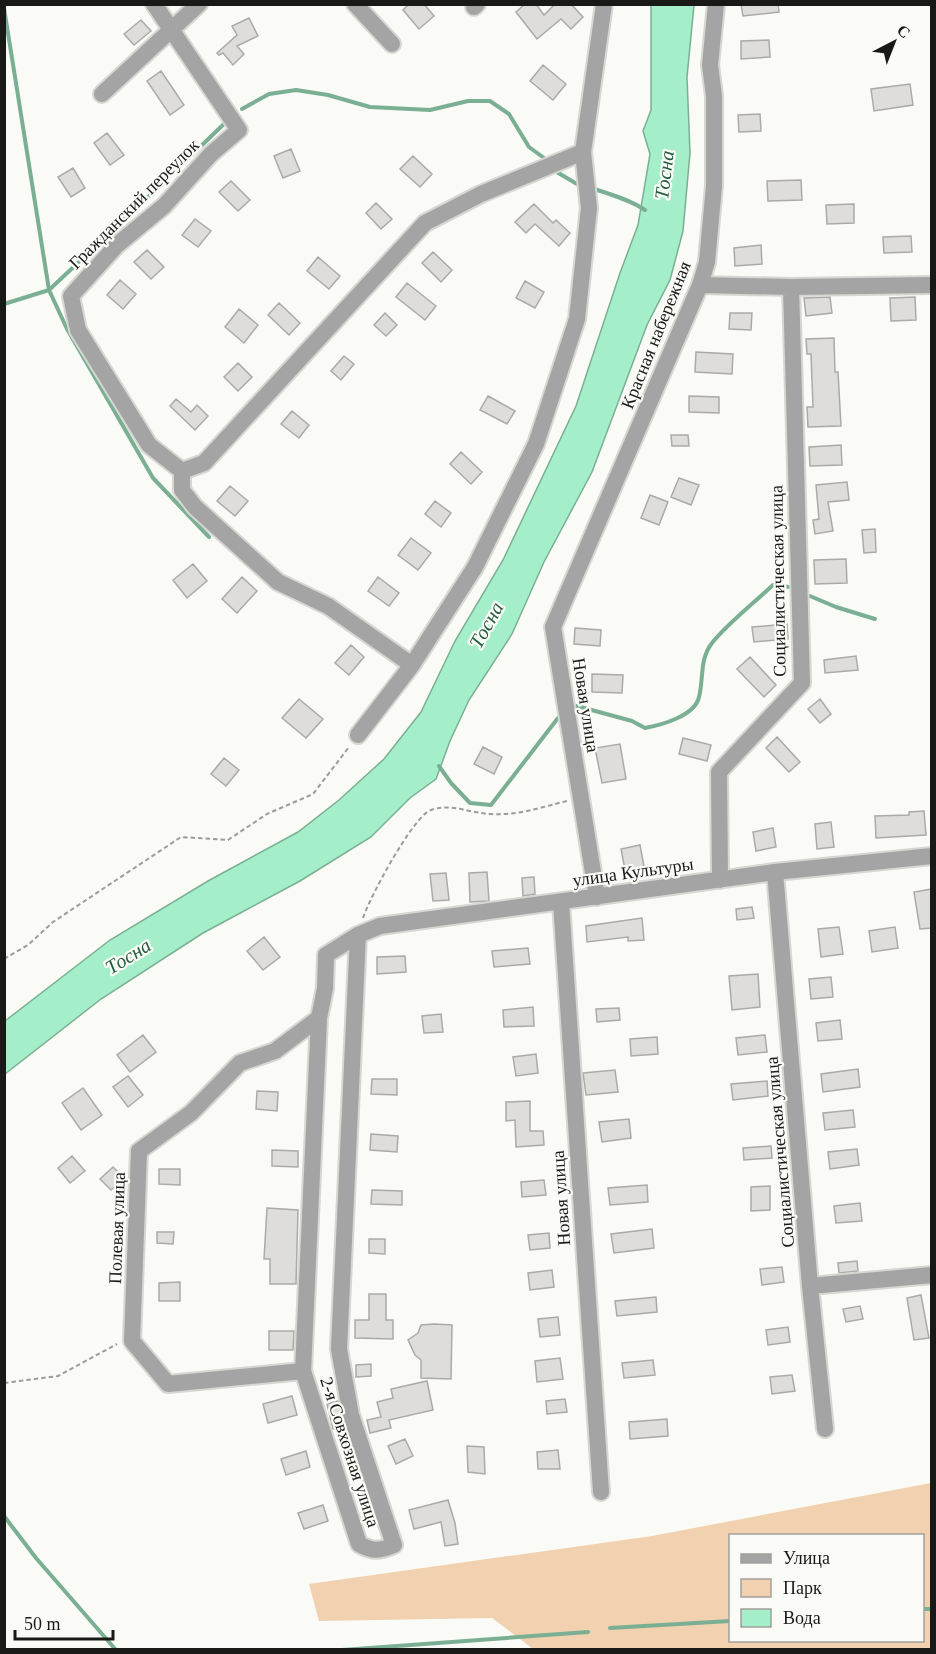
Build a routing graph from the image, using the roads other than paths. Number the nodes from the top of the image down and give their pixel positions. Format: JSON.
{"nodes":[{"id":1,"x":154,"y":4,"type":"edge"},
{"id":2,"x":199,"y":4,"type":"edge"},
{"id":3,"x":356,"y":4,"type":"edge"},
{"id":4,"x":604,"y":4,"type":"edge"},
{"id":5,"x":716,"y":4,"type":"edge"},
{"id":6,"x":172,"y":28,"type":"junction"},
{"id":7,"x":392,"y":44,"type":"dead end"},
{"id":8,"x":102,"y":94,"type":"dead end"},
{"id":9,"x":583,"y":152,"type":"junction"},
{"id":10,"x":700,"y":285,"type":"junction"},
{"id":11,"x":932,"y":285,"type":"edge"},
{"id":12,"x":791,"y":287,"type":"junction"},
{"id":13,"x":182,"y":471,"type":"junction"},
{"id":14,"x":553,"y":627,"type":"joint"},
{"id":15,"x":412,"y":665,"type":"junction"},
{"id":16,"x":358,"y":735,"type":"road end"},
{"id":17,"x":932,"y":856,"type":"edge"},
{"id":18,"x":775,"y":872,"type":"junction"},
{"id":19,"x":720,"y":880,"type":"junction"},
{"id":20,"x":597,"y":897,"type":"junction"},
{"id":21,"x":561,"y":902,"type":"junction"},
{"id":22,"x":351,"y":939,"type":"junction"},
{"id":23,"x":319,"y":1018,"type":"junction"},
{"id":24,"x":932,"y":1275,"type":"edge"},
{"id":25,"x":810,"y":1286,"type":"junction"},
{"id":26,"x":303,"y":1371,"type":"junction"},
{"id":27,"x":825,"y":1429,"type":"dead end"},
{"id":28,"x":601,"y":1492,"type":"dead end"}],
"edges":[{"from":1,"to":6,"type":"street"},
{"from":2,"to":6,"type":"street"},
{"from":3,"to":7,"type":"street"},
{"from":4,"to":9,"type":"street"},
{"from":5,"to":10,"type":"street","name":"Красная набережная"},
{"from":6,"to":8,"type":"street"},
{"from":6,"to":13,"type":"street","name":"Гражданский переулок"},
{"from":9,"to":13,"type":"street"},
{"from":9,"to":15,"type":"street"},
{"from":10,"to":12,"type":"street"},
{"from":10,"to":14,"type":"street","name":"Красная набережная"},
{"from":11,"to":12,"type":"street"},
{"from":12,"to":19,"type":"street","name":"Социалистическая улица"},
{"from":13,"to":15,"type":"street"},
{"from":14,"to":20,"type":"street","name":"Новая улица"},
{"from":15,"to":16,"type":"street"},
{"from":17,"to":18,"type":"street","name":"улица Культуры"},
{"from":18,"to":19,"type":"street","name":"улица Культуры"},
{"from":18,"to":25,"type":"street","name":"Социалистическая улица"},
{"from":19,"to":20,"type":"street","name":"улица Культуры"},
{"from":20,"to":21,"type":"street","name":"улица Культуры"},
{"from":21,"to":22,"type":"street","name":"улица Культуры"},
{"from":21,"to":28,"type":"street","name":"Новая улица"},
{"from":22,"to":23,"type":"street","name":"2-я Совхозная улица"},
{"from":22,"to":26,"type":"street","name":"2-я Совхозная улица"},
{"from":23,"to":26,"type":"street","name":"2-я Совхозная улица"},
{"from":23,"to":26,"type":"street","name":"Полевая улица"},
{"from":24,"to":25,"type":"street"},
{"from":25,"to":27,"type":"street","name":"Социалистическая улица"}]}
